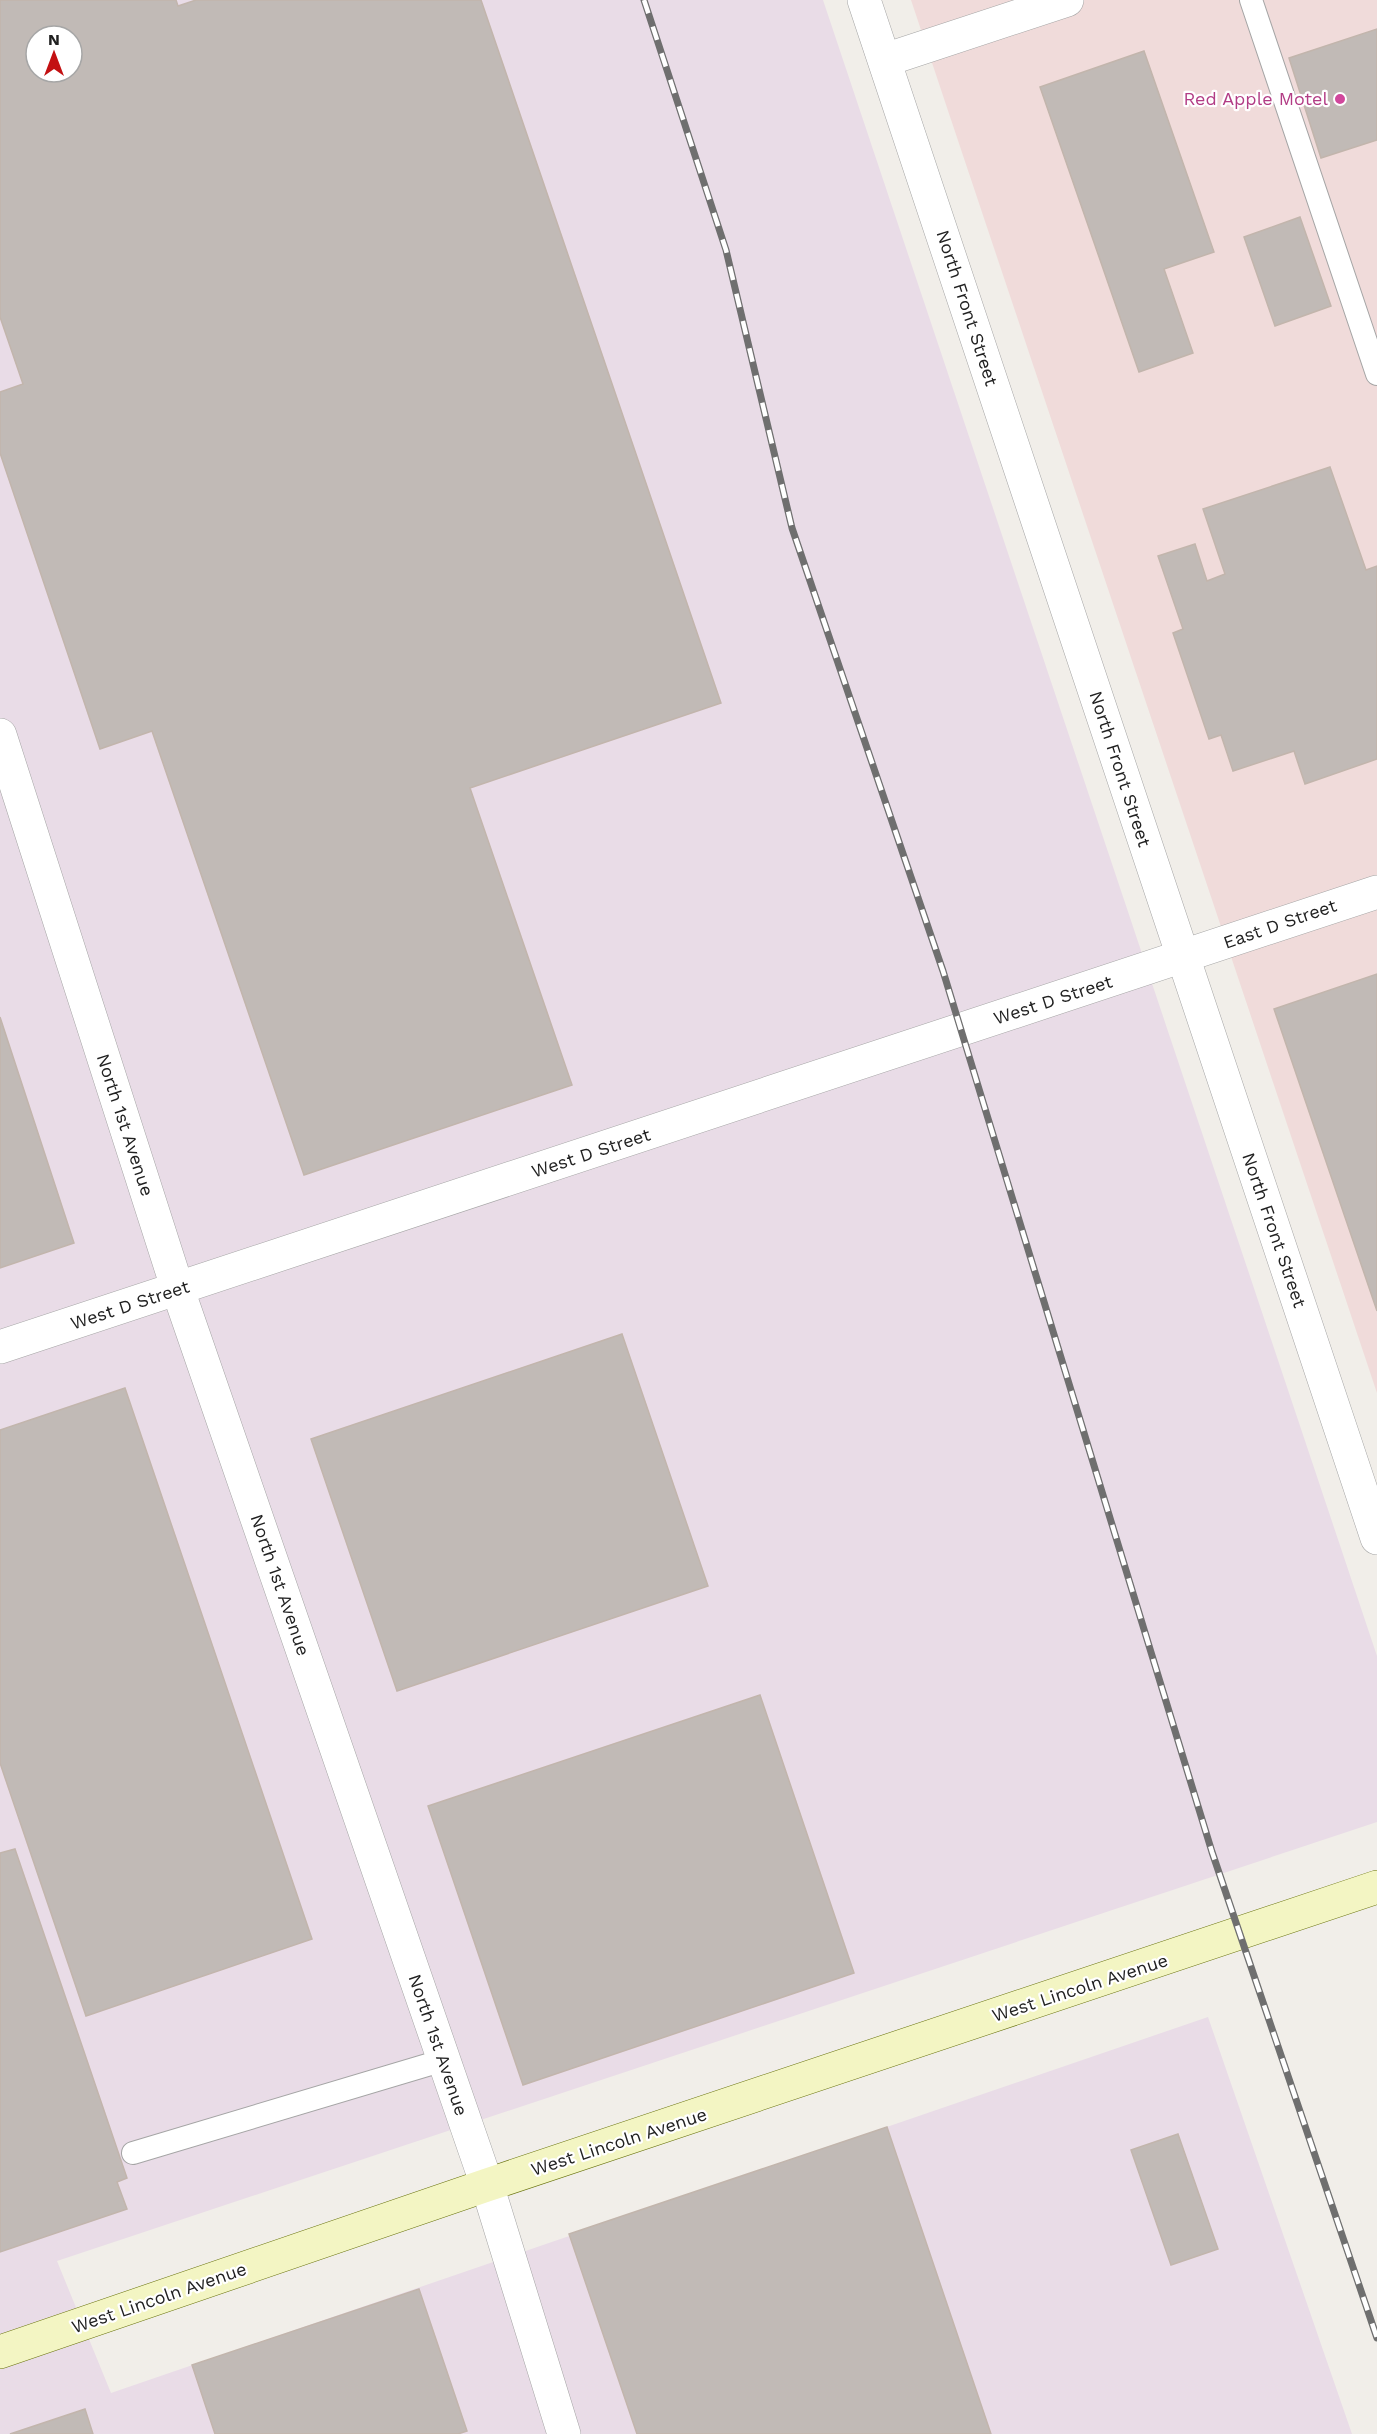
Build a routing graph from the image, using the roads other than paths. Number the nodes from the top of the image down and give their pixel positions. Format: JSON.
{"nodes":[{"id":1,"x":864,"y":0,"type":"edge"},
{"id":2,"x":1066,"y":0,"type":"edge"},
{"id":3,"x":1251,"y":0,"type":"edge"},
{"id":4,"x":885,"y":60,"type":"junction"},
{"id":5,"x":1377,"y":374,"type":"edge"},
{"id":6,"x":0,"y":735,"type":"edge"},
{"id":7,"x":1377,"y":892,"type":"edge"},
{"id":8,"x":1183,"y":957,"type":"junction"},
{"id":9,"x":178,"y":1290,"type":"junction"},
{"id":10,"x":0,"y":1347,"type":"edge"},
{"id":11,"x":1377,"y":1538,"type":"edge"},
{"id":12,"x":1377,"y":1887,"type":"edge"},
{"id":13,"x":444,"y":2060,"type":"junction"},
{"id":14,"x":134,"y":2153,"type":"dead end"},
{"id":15,"x":487,"y":2185,"type":"junction"},
{"id":16,"x":0,"y":2352,"type":"edge"},
{"id":17,"x":564,"y":2434,"type":"edge"}],
"edges":[{"from":1,"to":4,"type":"street","name":"North Front Street"},
{"from":2,"to":4,"type":"street"},
{"from":3,"to":5,"type":"lane"},
{"from":4,"to":8,"type":"street","name":"North Front Street"},
{"from":6,"to":9,"type":"street","name":"North 1st Avenue"},
{"from":7,"to":8,"type":"street","name":"East D Street"},
{"from":8,"to":9,"type":"street","name":"West D Street"},
{"from":8,"to":11,"type":"street","name":"North Front Street"},
{"from":9,"to":10,"type":"street","name":"West D Street"},
{"from":9,"to":13,"type":"street","name":"North 1st Avenue"},
{"from":12,"to":15,"type":"street","name":"West Lincoln Avenue"},
{"from":13,"to":14,"type":"lane"},
{"from":13,"to":15,"type":"street","name":"North 1st Avenue"},
{"from":15,"to":16,"type":"street","name":"West Lincoln Avenue"},
{"from":15,"to":17,"type":"street","name":"North 1st Avenue"}]}
